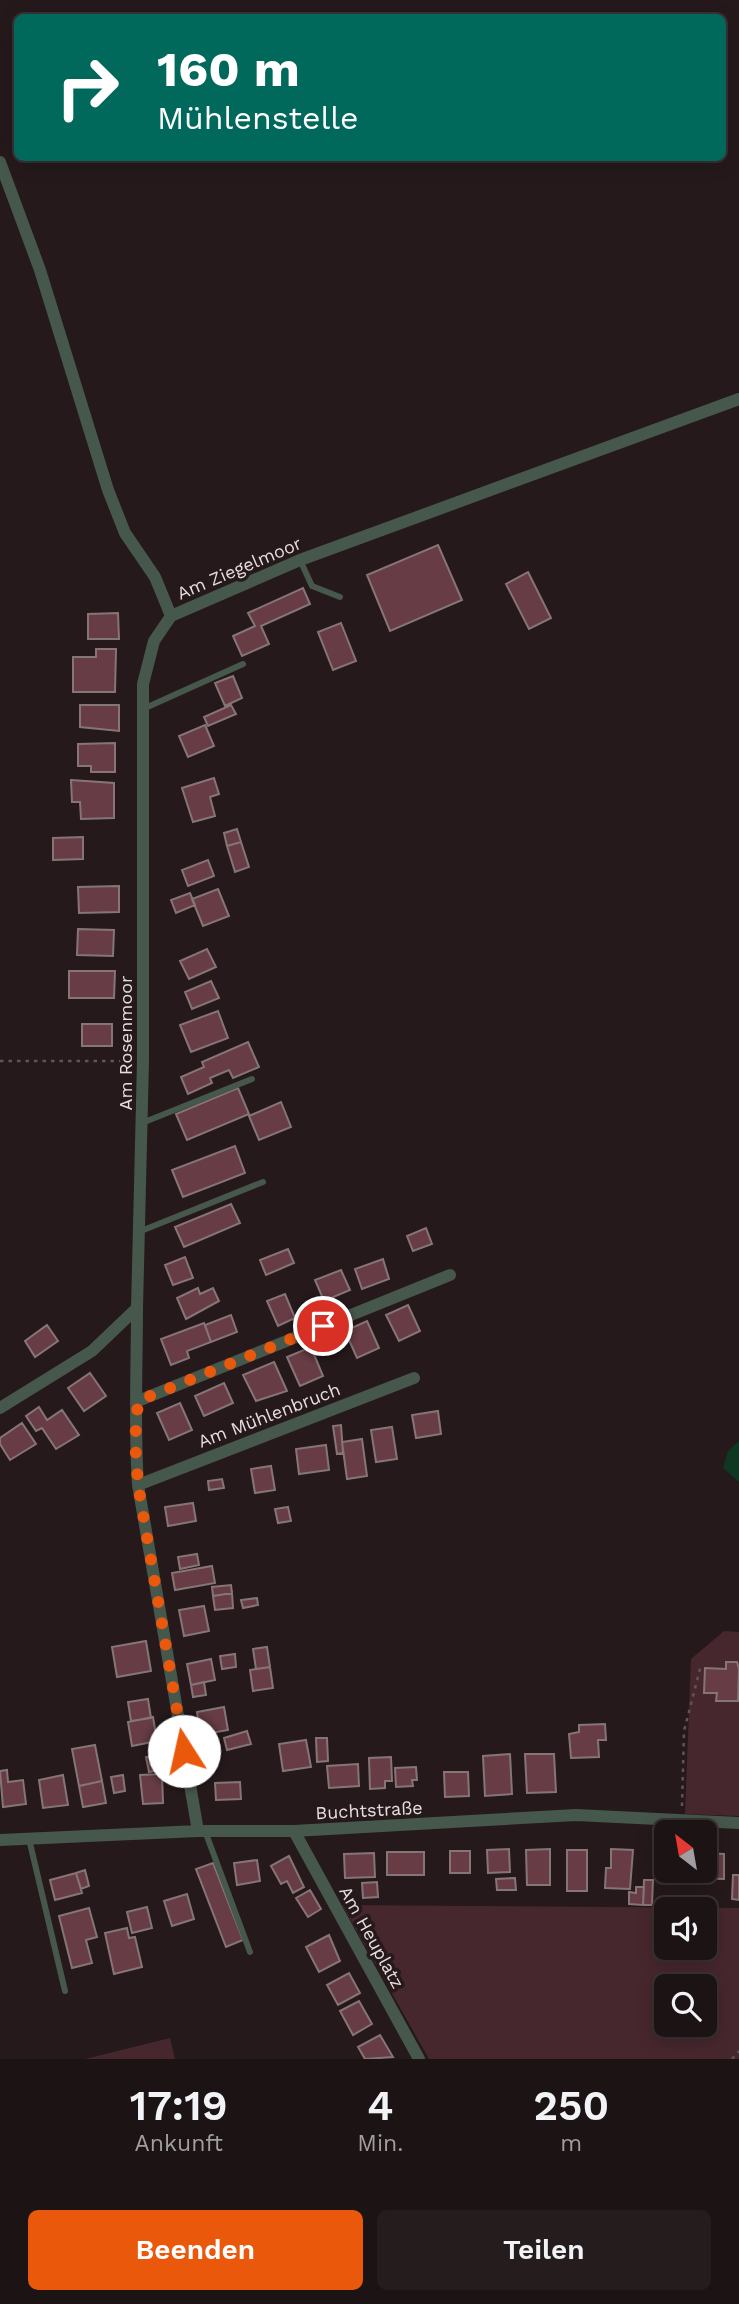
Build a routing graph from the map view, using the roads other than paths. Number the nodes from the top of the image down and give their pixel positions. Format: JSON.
{"nodes":[{"id":1,"x":0,"y":162,"type":"edge"},
{"id":2,"x":739,"y":399,"type":"edge"},
{"id":3,"x":300,"y":560,"type":"junction"},
{"id":4,"x":340,"y":597,"type":"dead end"},
{"id":5,"x":171,"y":616,"type":"junction"},
{"id":6,"x":243,"y":664,"type":"dead end"},
{"id":7,"x":143,"y":709,"type":"junction"},
{"id":8,"x":252,"y":1079,"type":"dead end"},
{"id":9,"x":142,"y":1123,"type":"junction"},
{"id":10,"x":263,"y":1182,"type":"dead end"},
{"id":11,"x":141,"y":1231,"type":"junction"},
{"id":12,"x":450,"y":1275,"type":"dead end"},
{"id":13,"x":137,"y":1308,"type":"junction"},
{"id":14,"x":414,"y":1378,"type":"dead end"},
{"id":15,"x":138,"y":1401,"type":"junction"},
{"id":16,"x":0,"y":1408,"type":"edge"},
{"id":17,"x":138,"y":1485,"type":"junction"},
{"id":18,"x":739,"y":1823,"type":"edge"},
{"id":19,"x":201,"y":1831,"type":"junction"},
{"id":20,"x":295,"y":1831,"type":"junction"},
{"id":21,"x":29,"y":1839,"type":"junction"},
{"id":22,"x":0,"y":1840,"type":"edge"},
{"id":23,"x":250,"y":1952,"type":"dead end"},
{"id":24,"x":65,"y":1991,"type":"dead end"},
{"id":25,"x":419,"y":2059,"type":"edge"}],
"edges":[{"from":1,"to":5,"type":"street","name":"Am Ziegelmoor"},
{"from":2,"to":3,"type":"street","name":"Am Ziegelmoor"},
{"from":3,"to":4,"type":"lane"},
{"from":3,"to":5,"type":"street","name":"Am Ziegelmoor"},
{"from":5,"to":7,"type":"street","name":"Am Rosenmoor"},
{"from":6,"to":7,"type":"lane"},
{"from":7,"to":9,"type":"street","name":"Am Rosenmoor"},
{"from":8,"to":9,"type":"lane"},
{"from":9,"to":11,"type":"street","name":"Am Rosenmoor"},
{"from":10,"to":11,"type":"lane"},
{"from":11,"to":13,"type":"street","name":"Am Rosenmoor"},
{"from":12,"to":15,"type":"street"},
{"from":13,"to":15,"type":"street","name":"Am Rosenmoor"},
{"from":13,"to":16,"type":"street"},
{"from":14,"to":17,"type":"street","name":"Am Mühlenbruch"},
{"from":15,"to":17,"type":"street","name":"Am Rosenmoor"},
{"from":17,"to":19,"type":"street","name":"Am Rosenmoor"},
{"from":18,"to":20,"type":"street","name":"Buchtstraße"},
{"from":19,"to":20,"type":"street","name":"Buchtstraße"},
{"from":19,"to":21,"type":"street","name":"Buchtstraße"},
{"from":19,"to":23,"type":"lane"},
{"from":20,"to":25,"type":"street","name":"Am Heuplatz"},
{"from":21,"to":22,"type":"street","name":"Buchtstraße"},
{"from":21,"to":24,"type":"lane"}]}
